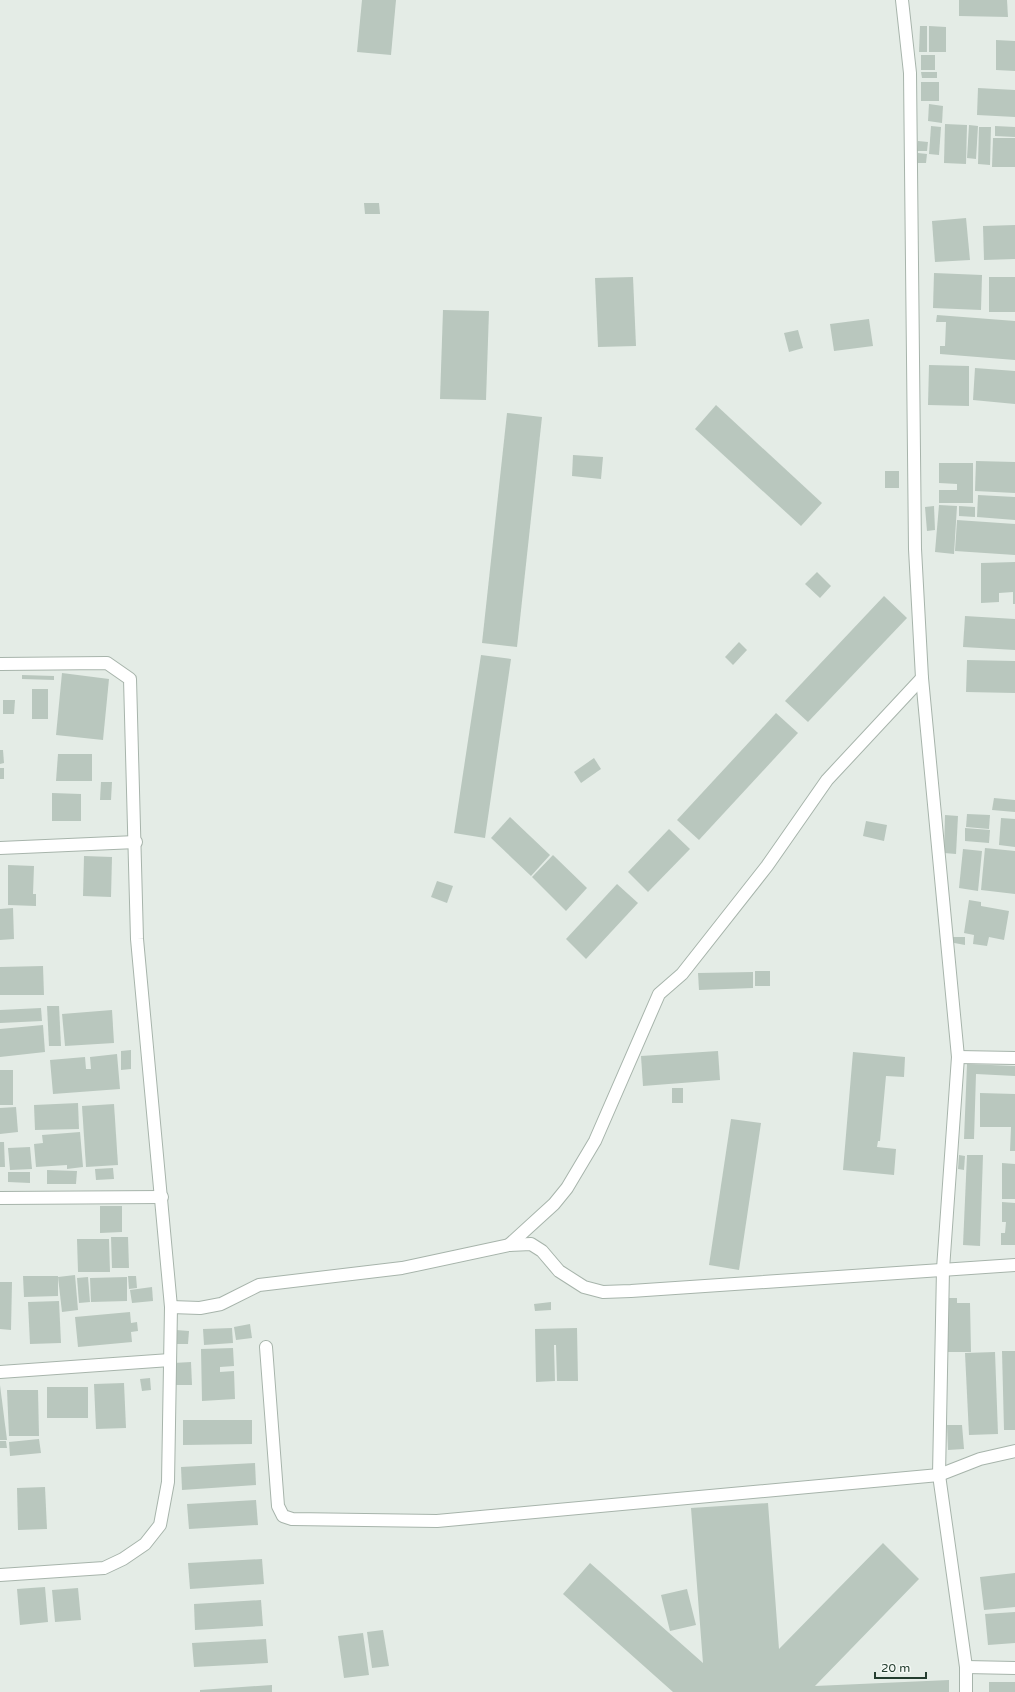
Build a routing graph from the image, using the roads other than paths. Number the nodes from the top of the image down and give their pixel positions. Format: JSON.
{"nodes":[{"id":1,"x":902,"y":0,"type":"edge"},
{"id":2,"x":0,"y":664,"type":"edge"},
{"id":3,"x":922,"y":678,"type":"junction"},
{"id":4,"x":136,"y":842,"type":"junction"},
{"id":5,"x":0,"y":848,"type":"edge"},
{"id":6,"x":958,"y":1057,"type":"junction"},
{"id":7,"x":1015,"y":1058,"type":"edge"},
{"id":8,"x":162,"y":1197,"type":"junction"},
{"id":9,"x":0,"y":1198,"type":"edge"},
{"id":10,"x":510,"y":1245,"type":"junction"},
{"id":11,"x":1015,"y":1265,"type":"edge"},
{"id":12,"x":943,"y":1269,"type":"junction"},
{"id":13,"x":171,"y":1307,"type":"junction"},
{"id":14,"x":266,"y":1347,"type":"dead end"},
{"id":15,"x":170,"y":1360,"type":"junction"},
{"id":16,"x":0,"y":1372,"type":"edge"},
{"id":17,"x":1015,"y":1451,"type":"edge"},
{"id":18,"x":939,"y":1475,"type":"junction"},
{"id":19,"x":0,"y":1575,"type":"edge"},
{"id":20,"x":966,"y":1667,"type":"junction"},
{"id":21,"x":1015,"y":1668,"type":"edge"},
{"id":22,"x":966,"y":1692,"type":"edge"}],
"edges":[{"from":1,"to":3,"type":"street"},
{"from":2,"to":4,"type":"street"},
{"from":3,"to":6,"type":"street"},
{"from":3,"to":10,"type":"street"},
{"from":4,"to":5,"type":"street"},
{"from":4,"to":8,"type":"street"},
{"from":6,"to":7,"type":"street"},
{"from":6,"to":12,"type":"street"},
{"from":8,"to":9,"type":"street"},
{"from":8,"to":13,"type":"street"},
{"from":10,"to":12,"type":"street"},
{"from":10,"to":13,"type":"street"},
{"from":11,"to":12,"type":"street"},
{"from":12,"to":18,"type":"street"},
{"from":13,"to":15,"type":"street"},
{"from":14,"to":18,"type":"street"},
{"from":15,"to":16,"type":"street"},
{"from":15,"to":19,"type":"street"},
{"from":17,"to":18,"type":"street"},
{"from":18,"to":20,"type":"street"},
{"from":20,"to":21,"type":"street"},
{"from":20,"to":22,"type":"street"}]}
